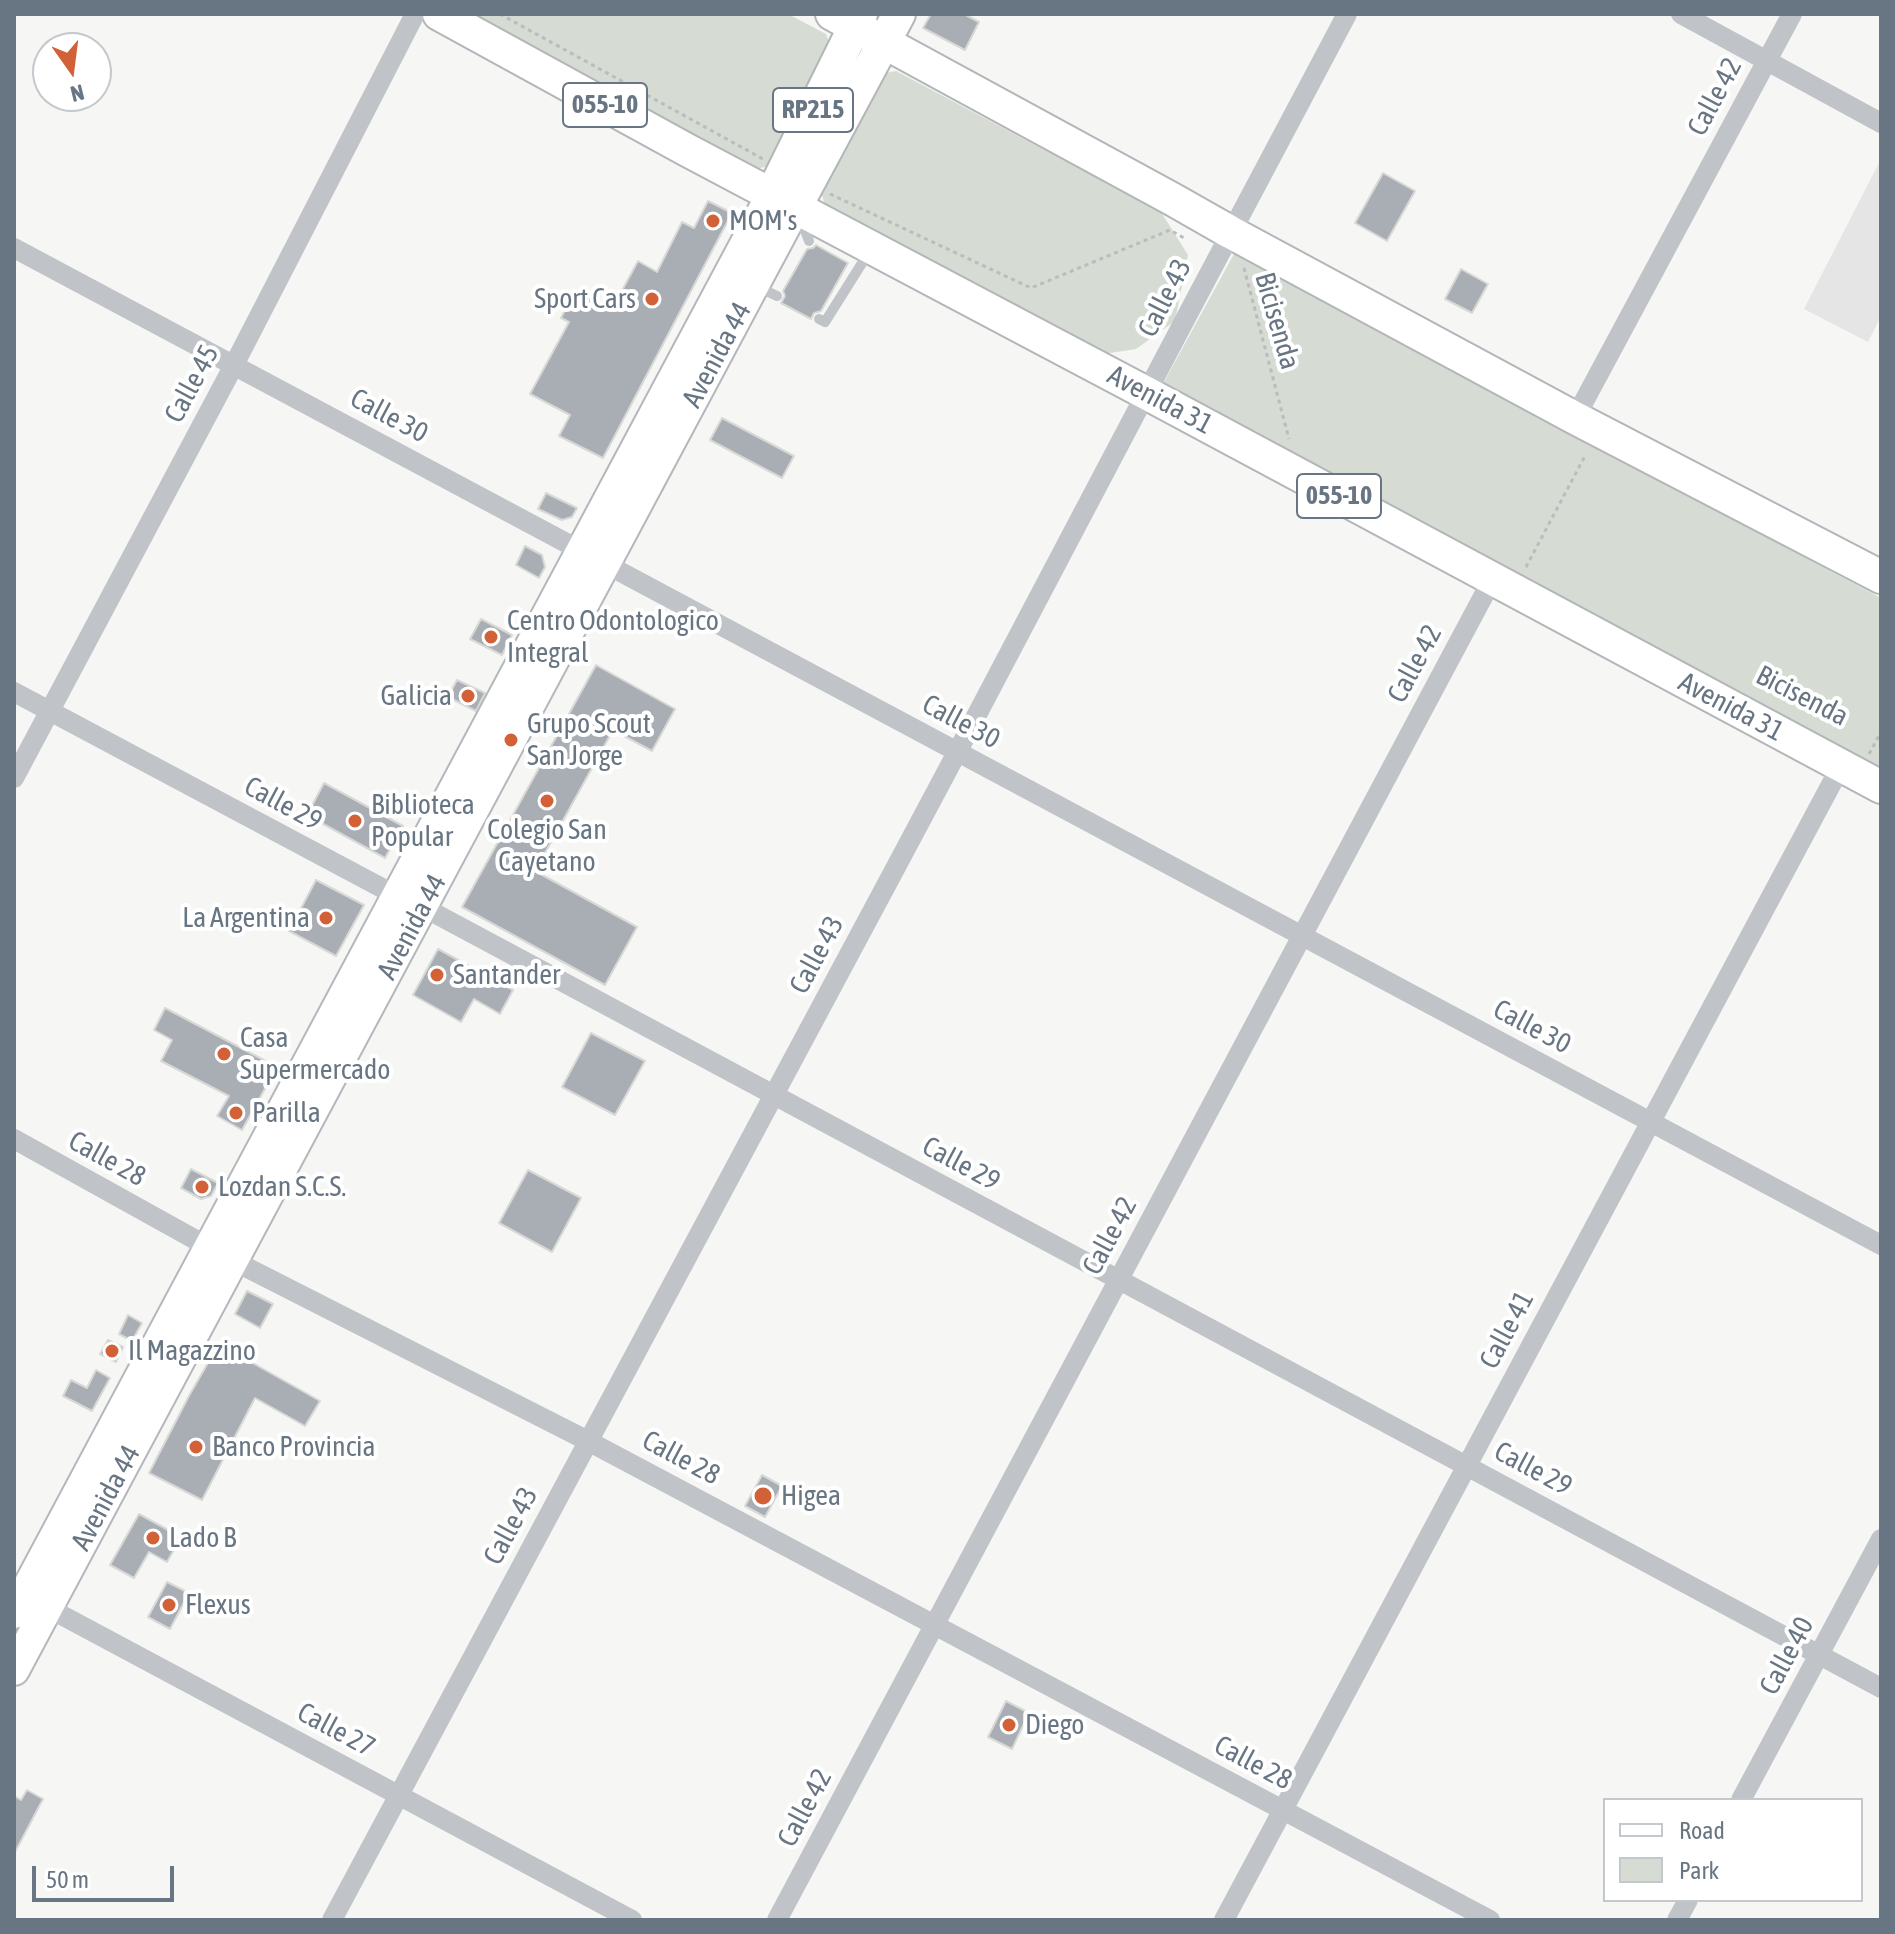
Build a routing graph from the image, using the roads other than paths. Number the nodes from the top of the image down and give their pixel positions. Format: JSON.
{"nodes":[{"id":1,"x":415,"y":14,"type":"edge"},
{"id":2,"x":439,"y":14,"type":"edge"},
{"id":3,"x":1347,"y":14,"type":"edge"},
{"id":4,"x":1681,"y":14,"type":"edge"},
{"id":5,"x":1792,"y":14,"type":"edge"},
{"id":6,"x":849,"y":18,"type":"edge"},
{"id":7,"x":891,"y":28,"type":"edge"},
{"id":8,"x":1767,"y":60,"type":"junction"},
{"id":9,"x":1881,"y":123,"type":"edge"},
{"id":10,"x":790,"y":188,"type":"junction"},
{"id":11,"x":809,"y":241,"type":"dead end"},
{"id":12,"x":1224,"y":244,"type":"junction"},
{"id":13,"x":872,"y":247,"type":"junction"},
{"id":14,"x":14,"y":248,"type":"edge"},
{"id":15,"x":819,"y":319,"type":"dead end"},
{"id":16,"x":234,"y":365,"type":"junction"},
{"id":17,"x":1148,"y":394,"type":"junction"},
{"id":18,"x":1587,"y":424,"type":"junction"},
{"id":19,"x":594,"y":557,"type":"junction"},
{"id":20,"x":1881,"y":577,"type":"edge"},
{"id":21,"x":1503,"y":584,"type":"junction"},
{"id":22,"x":14,"y":692,"type":"edge"},
{"id":23,"x":50,"y":711,"type":"junction"},
{"id":24,"x":958,"y":752,"type":"junction"},
{"id":25,"x":1841,"y":766,"type":"junction"},
{"id":26,"x":14,"y":778,"type":"edge"},
{"id":27,"x":1881,"y":787,"type":"edge"},
{"id":28,"x":410,"y":902,"type":"junction"},
{"id":29,"x":1302,"y":936,"type":"junction"},
{"id":30,"x":774,"y":1095,"type":"junction"},
{"id":31,"x":1650,"y":1122,"type":"junction"},
{"id":32,"x":14,"y":1139,"type":"edge"},
{"id":33,"x":1881,"y":1245,"type":"edge"},
{"id":34,"x":220,"y":1254,"type":"junction"},
{"id":35,"x":1119,"y":1280,"type":"junction"},
{"id":36,"x":588,"y":1441,"type":"junction"},
{"id":37,"x":1466,"y":1466,"type":"junction"},
{"id":38,"x":1881,"y":1539,"type":"edge"},
{"id":39,"x":25,"y":1602,"type":"edge"},
{"id":40,"x":934,"y":1625,"type":"junction"},
{"id":41,"x":1819,"y":1655,"type":"junction"},
{"id":42,"x":14,"y":1670,"type":"edge"},
{"id":43,"x":1881,"y":1688,"type":"edge"},
{"id":44,"x":398,"y":1796,"type":"junction"},
{"id":45,"x":1742,"y":1798,"type":"edge"},
{"id":46,"x":1283,"y":1810,"type":"junction"},
{"id":47,"x":1687,"y":1902,"type":"edge"},
{"id":48,"x":332,"y":1920,"type":"edge"},
{"id":49,"x":632,"y":1920,"type":"edge"},
{"id":50,"x":777,"y":1920,"type":"edge"},
{"id":51,"x":1224,"y":1920,"type":"edge"},
{"id":52,"x":1490,"y":1920,"type":"edge"},
{"id":53,"x":1677,"y":1920,"type":"edge"}],
"edges":[{"from":1,"to":16,"type":"street","name":"Calle 45"},
{"from":2,"to":10,"type":"highway","name":"Avenida 31","number":"055-10"},
{"from":3,"to":12,"type":"street","name":"Calle 43"},
{"from":4,"to":8,"type":"street"},
{"from":5,"to":8,"type":"street","name":"Calle 42"},
{"from":6,"to":7,"type":"highway"},
{"from":6,"to":10,"type":"highway","name":"Avenida 44","number":"RP215"},
{"from":7,"to":10,"type":"highway","name":"Avenida 44","number":"RP215"},
{"from":7,"to":12,"type":"highway"},
{"from":8,"to":9,"type":"street"},
{"from":8,"to":18,"type":"street","name":"Calle 42"},
{"from":10,"to":11,"type":"lane"},
{"from":10,"to":13,"type":"highway","name":"Avenida 31","number":"055-10"},
{"from":10,"to":19,"type":"main road","name":"Avenida 44"},
{"from":10,"to":19,"type":"main road","name":"Avenida 44"},
{"from":12,"to":17,"type":"street","name":"Calle 43"},
{"from":12,"to":18,"type":"highway"},
{"from":13,"to":15,"type":"lane"},
{"from":13,"to":17,"type":"highway","name":"Avenida 31","number":"055-10"},
{"from":14,"to":16,"type":"street","name":"Calle 30"},
{"from":16,"to":19,"type":"street","name":"Calle 30"},
{"from":16,"to":23,"type":"street","name":"Calle 45"},
{"from":17,"to":21,"type":"highway","name":"Avenida 31","number":"055-10"},
{"from":17,"to":24,"type":"street","name":"Calle 43"},
{"from":18,"to":20,"type":"highway"},
{"from":19,"to":24,"type":"street","name":"Calle 30"},
{"from":19,"to":28,"type":"main road","name":"Avenida 44"},
{"from":21,"to":25,"type":"highway","name":"Avenida 31","number":"055-10"},
{"from":21,"to":29,"type":"street","name":"Calle 42"},
{"from":22,"to":23,"type":"street","name":"Calle 29"},
{"from":23,"to":26,"type":"street","name":"Calle 45"},
{"from":23,"to":28,"type":"street","name":"Calle 29"},
{"from":24,"to":29,"type":"street","name":"Calle 30"},
{"from":24,"to":30,"type":"street","name":"Calle 43"},
{"from":25,"to":27,"type":"highway","name":"Avenida 31","number":"055-10"},
{"from":25,"to":31,"type":"street","name":"Calle 41"},
{"from":28,"to":30,"type":"street","name":"Calle 29"},
{"from":28,"to":34,"type":"main road","name":"Avenida 44"},
{"from":29,"to":31,"type":"street","name":"Calle 30"},
{"from":29,"to":35,"type":"street","name":"Calle 42"},
{"from":30,"to":35,"type":"street","name":"Calle 29"},
{"from":30,"to":36,"type":"street","name":"Calle 43"},
{"from":31,"to":33,"type":"street","name":"Calle 30"},
{"from":31,"to":37,"type":"street","name":"Calle 41"},
{"from":32,"to":34,"type":"street","name":"Calle 28"},
{"from":34,"to":36,"type":"street","name":"Calle 28"},
{"from":34,"to":39,"type":"main road","name":"Avenida 44"},
{"from":35,"to":37,"type":"street","name":"Calle 29"},
{"from":35,"to":40,"type":"street","name":"Calle 42"},
{"from":36,"to":40,"type":"street","name":"Calle 28"},
{"from":36,"to":44,"type":"street","name":"Calle 43"},
{"from":37,"to":41,"type":"street","name":"Calle 29"},
{"from":37,"to":46,"type":"street","name":"Calle 41"},
{"from":38,"to":41,"type":"street","name":"Calle 40"},
{"from":39,"to":42,"type":"main road","name":"Avenida 44"},
{"from":39,"to":44,"type":"street","name":"Calle 27"},
{"from":40,"to":46,"type":"street","name":"Calle 28"},
{"from":40,"to":50,"type":"street","name":"Calle 42"},
{"from":41,"to":43,"type":"street","name":"Calle 29"},
{"from":41,"to":45,"type":"street","name":"Calle 40"},
{"from":44,"to":48,"type":"street","name":"Calle 43"},
{"from":44,"to":49,"type":"street","name":"Calle 27"},
{"from":46,"to":51,"type":"street","name":"Calle 41"},
{"from":46,"to":52,"type":"street","name":"Calle 28"},
{"from":47,"to":53,"type":"street"}]}
